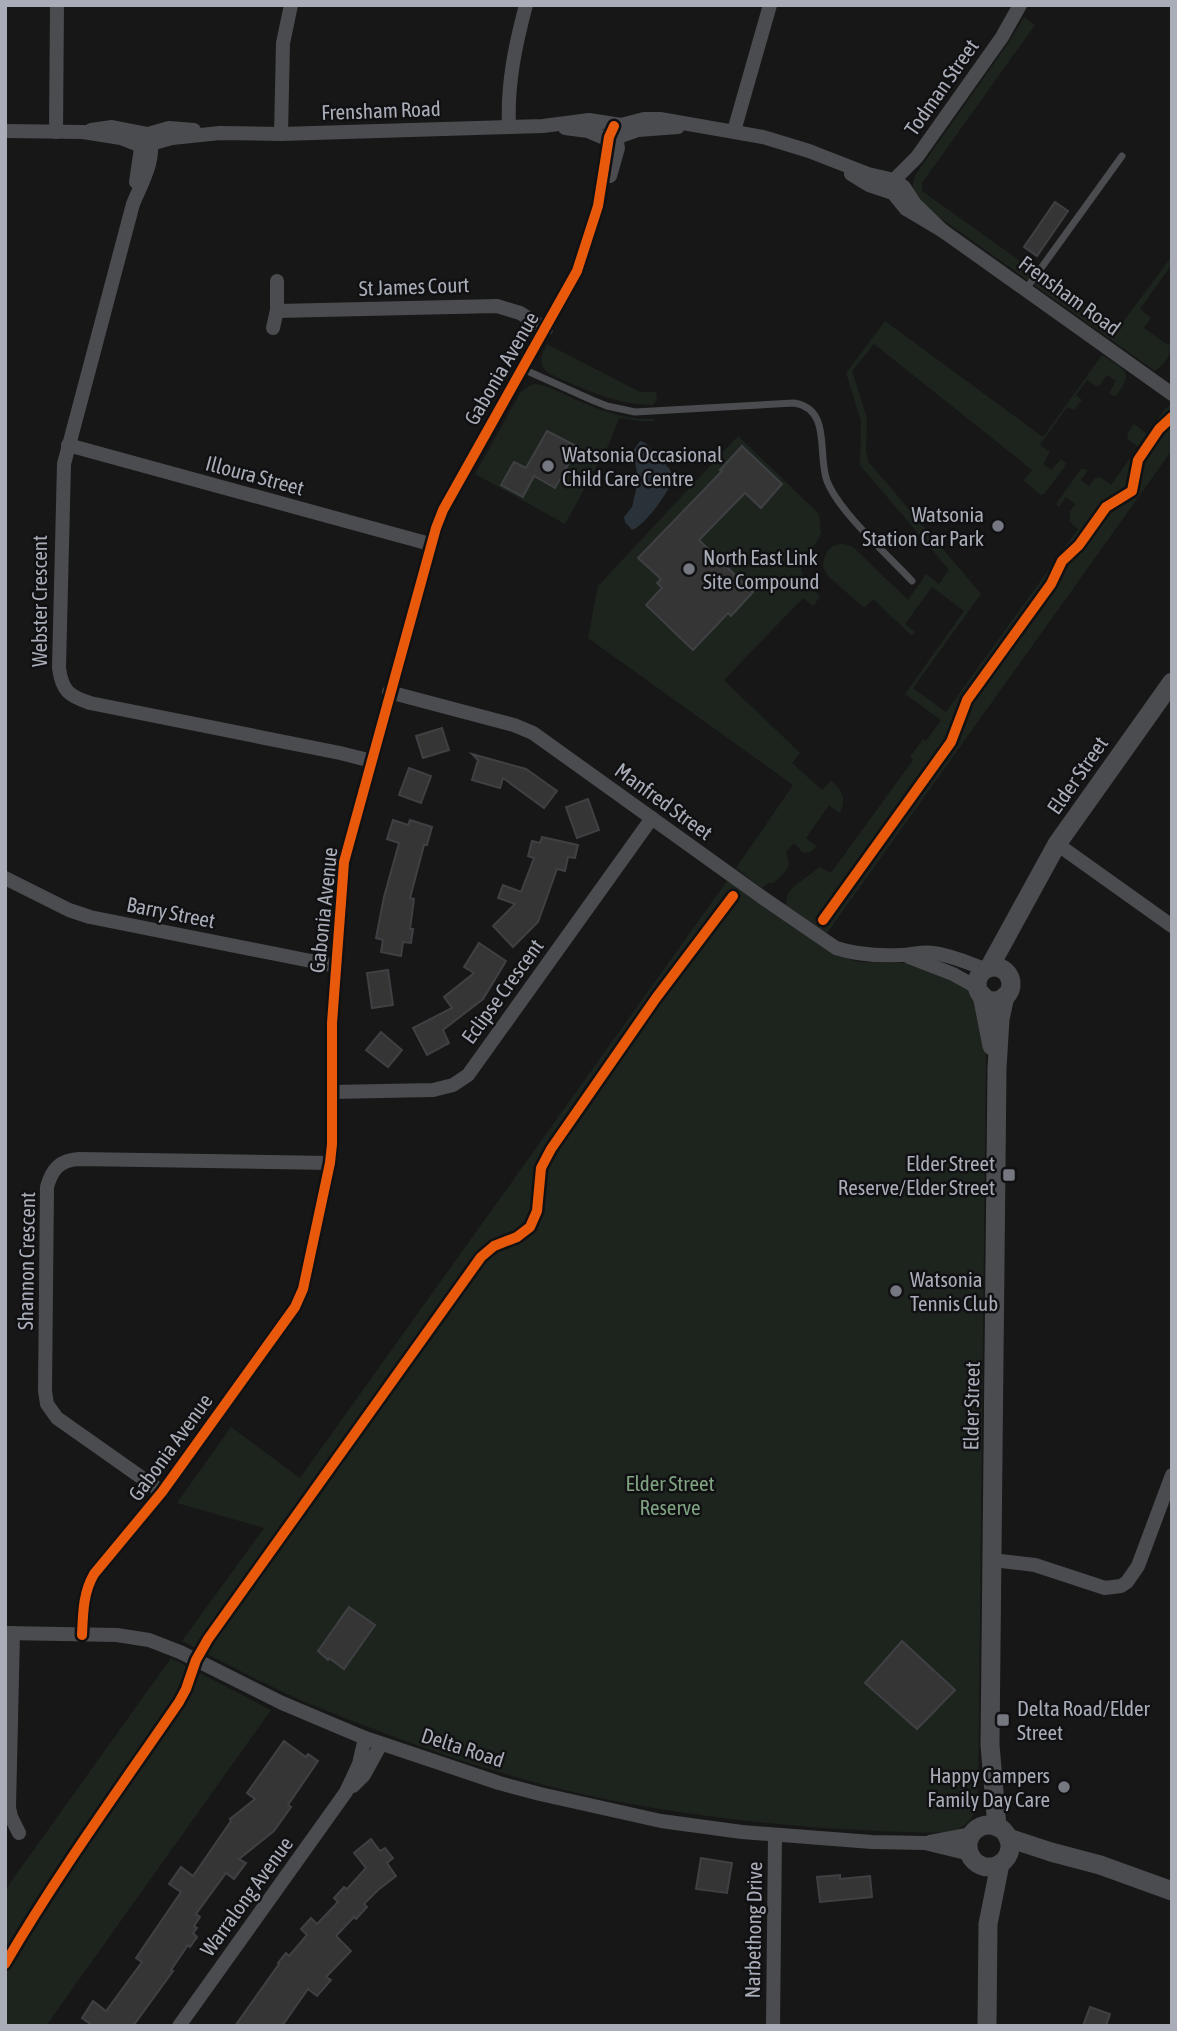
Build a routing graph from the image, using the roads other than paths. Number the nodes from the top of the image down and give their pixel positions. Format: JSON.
{"nodes":[{"id":1,"x":57,"y":5,"type":"edge"},
{"id":2,"x":291,"y":5,"type":"edge"},
{"id":3,"x":526,"y":5,"type":"edge"},
{"id":4,"x":770,"y":5,"type":"edge"},
{"id":5,"x":1020,"y":5,"type":"edge"},
{"id":6,"x":509,"y":127,"type":"junction"},
{"id":7,"x":5,"y":131,"type":"edge"},
{"id":8,"x":734,"y":131,"type":"junction"},
{"id":9,"x":56,"y":132,"type":"junction"},
{"id":10,"x":613,"y":133,"type":"junction"},
{"id":11,"x":281,"y":134,"type":"junction"},
{"id":12,"x":147,"y":140,"type":"junction"},
{"id":13,"x":1122,"y":156,"type":"dead end"},
{"id":14,"x":897,"y":187,"type":"junction"},
{"id":15,"x":277,"y":282,"type":"dead end"},
{"id":16,"x":1026,"y":289,"type":"junction"},
{"id":17,"x":277,"y":311,"type":"junction"},
{"id":18,"x":273,"y":328,"type":"dead end"},
{"id":19,"x":546,"y":329,"type":"junction"},
{"id":20,"x":523,"y":369,"type":"junction"},
{"id":21,"x":1172,"y":394,"type":"edge"},
{"id":22,"x":68,"y":445,"type":"junction"},
{"id":23,"x":430,"y":544,"type":"junction"},
{"id":24,"x":912,"y":581,"type":"dead end"},
{"id":25,"x":1172,"y":682,"type":"edge"},
{"id":26,"x":389,"y":692,"type":"junction"},
{"id":27,"x":372,"y":761,"type":"junction"},
{"id":28,"x":652,"y":818,"type":"junction"},
{"id":29,"x":1057,"y":844,"type":"junction"},
{"id":30,"x":5,"y":878,"type":"edge"},
{"id":31,"x":1172,"y":926,"type":"edge"},
{"id":32,"x":904,"y":955,"type":"junction"},
{"id":33,"x":335,"y":966,"type":"junction"},
{"id":34,"x":994,"y":970,"type":"junction"},
{"id":35,"x":980,"y":992,"type":"junction"},
{"id":36,"x":1005,"y":996,"type":"junction"},
{"id":37,"x":996,"y":1068,"type":"junction"},
{"id":38,"x":332,"y":1092,"type":"junction"},
{"id":39,"x":330,"y":1163,"type":"junction"},
{"id":40,"x":1172,"y":1475,"type":"edge"},
{"id":41,"x":162,"y":1492,"type":"junction"},
{"id":42,"x":992,"y":1560,"type":"junction"},
{"id":43,"x":9,"y":1633,"type":"edge"},
{"id":44,"x":82,"y":1634,"type":"junction"},
{"id":45,"x":365,"y":1738,"type":"junction"},
{"id":46,"x":381,"y":1744,"type":"junction"},
{"id":47,"x":346,"y":1791,"type":"junction"},
{"id":48,"x":989,"y":1832,"type":"junction"},
{"id":49,"x":19,"y":1833,"type":"dead end"},
{"id":50,"x":775,"y":1835,"type":"junction"},
{"id":51,"x":925,"y":1843,"type":"junction"},
{"id":52,"x":1051,"y":1852,"type":"junction"},
{"id":53,"x":974,"y":1859,"type":"junction"},
{"id":54,"x":1003,"y":1862,"type":"junction"},
{"id":55,"x":1172,"y":1891,"type":"edge"},
{"id":56,"x":988,"y":1924,"type":"junction"},
{"id":57,"x":179,"y":2026,"type":"edge"},
{"id":58,"x":773,"y":2026,"type":"edge"},
{"id":59,"x":987,"y":2026,"type":"edge"}],
"edges":[{"from":1,"to":9,"type":"street"},
{"from":2,"to":11,"type":"street"},
{"from":3,"to":6,"type":"street"},
{"from":4,"to":8,"type":"street"},
{"from":5,"to":14,"type":"street","name":"Todman Street"},
{"from":6,"to":10,"type":"street","name":"Frensham Road"},
{"from":6,"to":11,"type":"street","name":"Frensham Road"},
{"from":7,"to":9,"type":"street","name":"Frensham Road"},
{"from":8,"to":10,"type":"street","name":"Frensham Road"},
{"from":8,"to":14,"type":"street","name":"Frensham Road"},
{"from":9,"to":12,"type":"street","name":"Frensham Road"},
{"from":10,"to":19,"type":"street","name":"Gabonia Avenue"},
{"from":11,"to":12,"type":"street","name":"Frensham Road"},
{"from":12,"to":22,"type":"street","name":"Webster Crescent"},
{"from":13,"to":16,"type":"lane"},
{"from":14,"to":16,"type":"street","name":"Frensham Road"},
{"from":15,"to":17,"type":"street"},
{"from":16,"to":21,"type":"street","name":"Frensham Road"},
{"from":17,"to":18,"type":"street"},
{"from":17,"to":19,"type":"street","name":"St James Court"},
{"from":19,"to":20,"type":"street","name":"Gabonia Avenue"},
{"from":20,"to":23,"type":"street","name":"Gabonia Avenue"},
{"from":20,"to":24,"type":"lane"},
{"from":22,"to":23,"type":"street","name":"Illoura Street"},
{"from":22,"to":27,"type":"street","name":"Webster Crescent"},
{"from":23,"to":26,"type":"street","name":"Gabonia Avenue"},
{"from":25,"to":29,"type":"street","name":"Elder Street"},
{"from":26,"to":27,"type":"street","name":"Gabonia Avenue"},
{"from":26,"to":28,"type":"street","name":"Manfred Street"},
{"from":27,"to":33,"type":"street","name":"Gabonia Avenue"},
{"from":28,"to":32,"type":"street","name":"Manfred Street"},
{"from":28,"to":38,"type":"street","name":"Eclipse Crescent"},
{"from":29,"to":31,"type":"street"},
{"from":29,"to":34,"type":"street","name":"Elder Street"},
{"from":30,"to":33,"type":"street","name":"Barry Street"},
{"from":32,"to":34,"type":"street","name":"Manfred Street"},
{"from":32,"to":35,"type":"street","name":"Manfred Street"},
{"from":33,"to":38,"type":"street","name":"Gabonia Avenue"},
{"from":34,"to":35,"type":"street"},
{"from":34,"to":36,"type":"street"},
{"from":35,"to":36,"type":"street"},
{"from":35,"to":37,"type":"street","name":"Elder Street"},
{"from":36,"to":37,"type":"street","name":"Elder Street"},
{"from":37,"to":42,"type":"street","name":"Elder Street"},
{"from":38,"to":39,"type":"street","name":"Gabonia Avenue"},
{"from":39,"to":41,"type":"street","name":"Gabonia Avenue"},
{"from":39,"to":41,"type":"street","name":"Shannon Crescent"},
{"from":40,"to":42,"type":"street"},
{"from":41,"to":44,"type":"street","name":"Gabonia Avenue"},
{"from":42,"to":48,"type":"street","name":"Elder Street"},
{"from":43,"to":44,"type":"street","name":"Delta Road"},
{"from":43,"to":49,"type":"street"},
{"from":44,"to":45,"type":"street","name":"Delta Road"},
{"from":45,"to":46,"type":"street","name":"Delta Road"},
{"from":45,"to":47,"type":"street","name":"Warralong Avenue"},
{"from":46,"to":47,"type":"street","name":"Warralong Avenue"},
{"from":46,"to":50,"type":"street","name":"Delta Road"},
{"from":47,"to":57,"type":"street","name":"Warralong Avenue"},
{"from":48,"to":51,"type":"street","name":"Delta Road"},
{"from":48,"to":52,"type":"street","name":"Delta Road"},
{"from":48,"to":53,"type":"street"},
{"from":48,"to":54,"type":"street"},
{"from":50,"to":51,"type":"street","name":"Delta Road"},
{"from":50,"to":58,"type":"street","name":"Narbethong Drive"},
{"from":51,"to":53,"type":"street","name":"Delta Road"},
{"from":52,"to":54,"type":"street","name":"Delta Road"},
{"from":52,"to":55,"type":"street","name":"Delta Road"},
{"from":53,"to":54,"type":"street"},
{"from":53,"to":56,"type":"street"},
{"from":54,"to":56,"type":"street"},
{"from":56,"to":59,"type":"street"}]}
